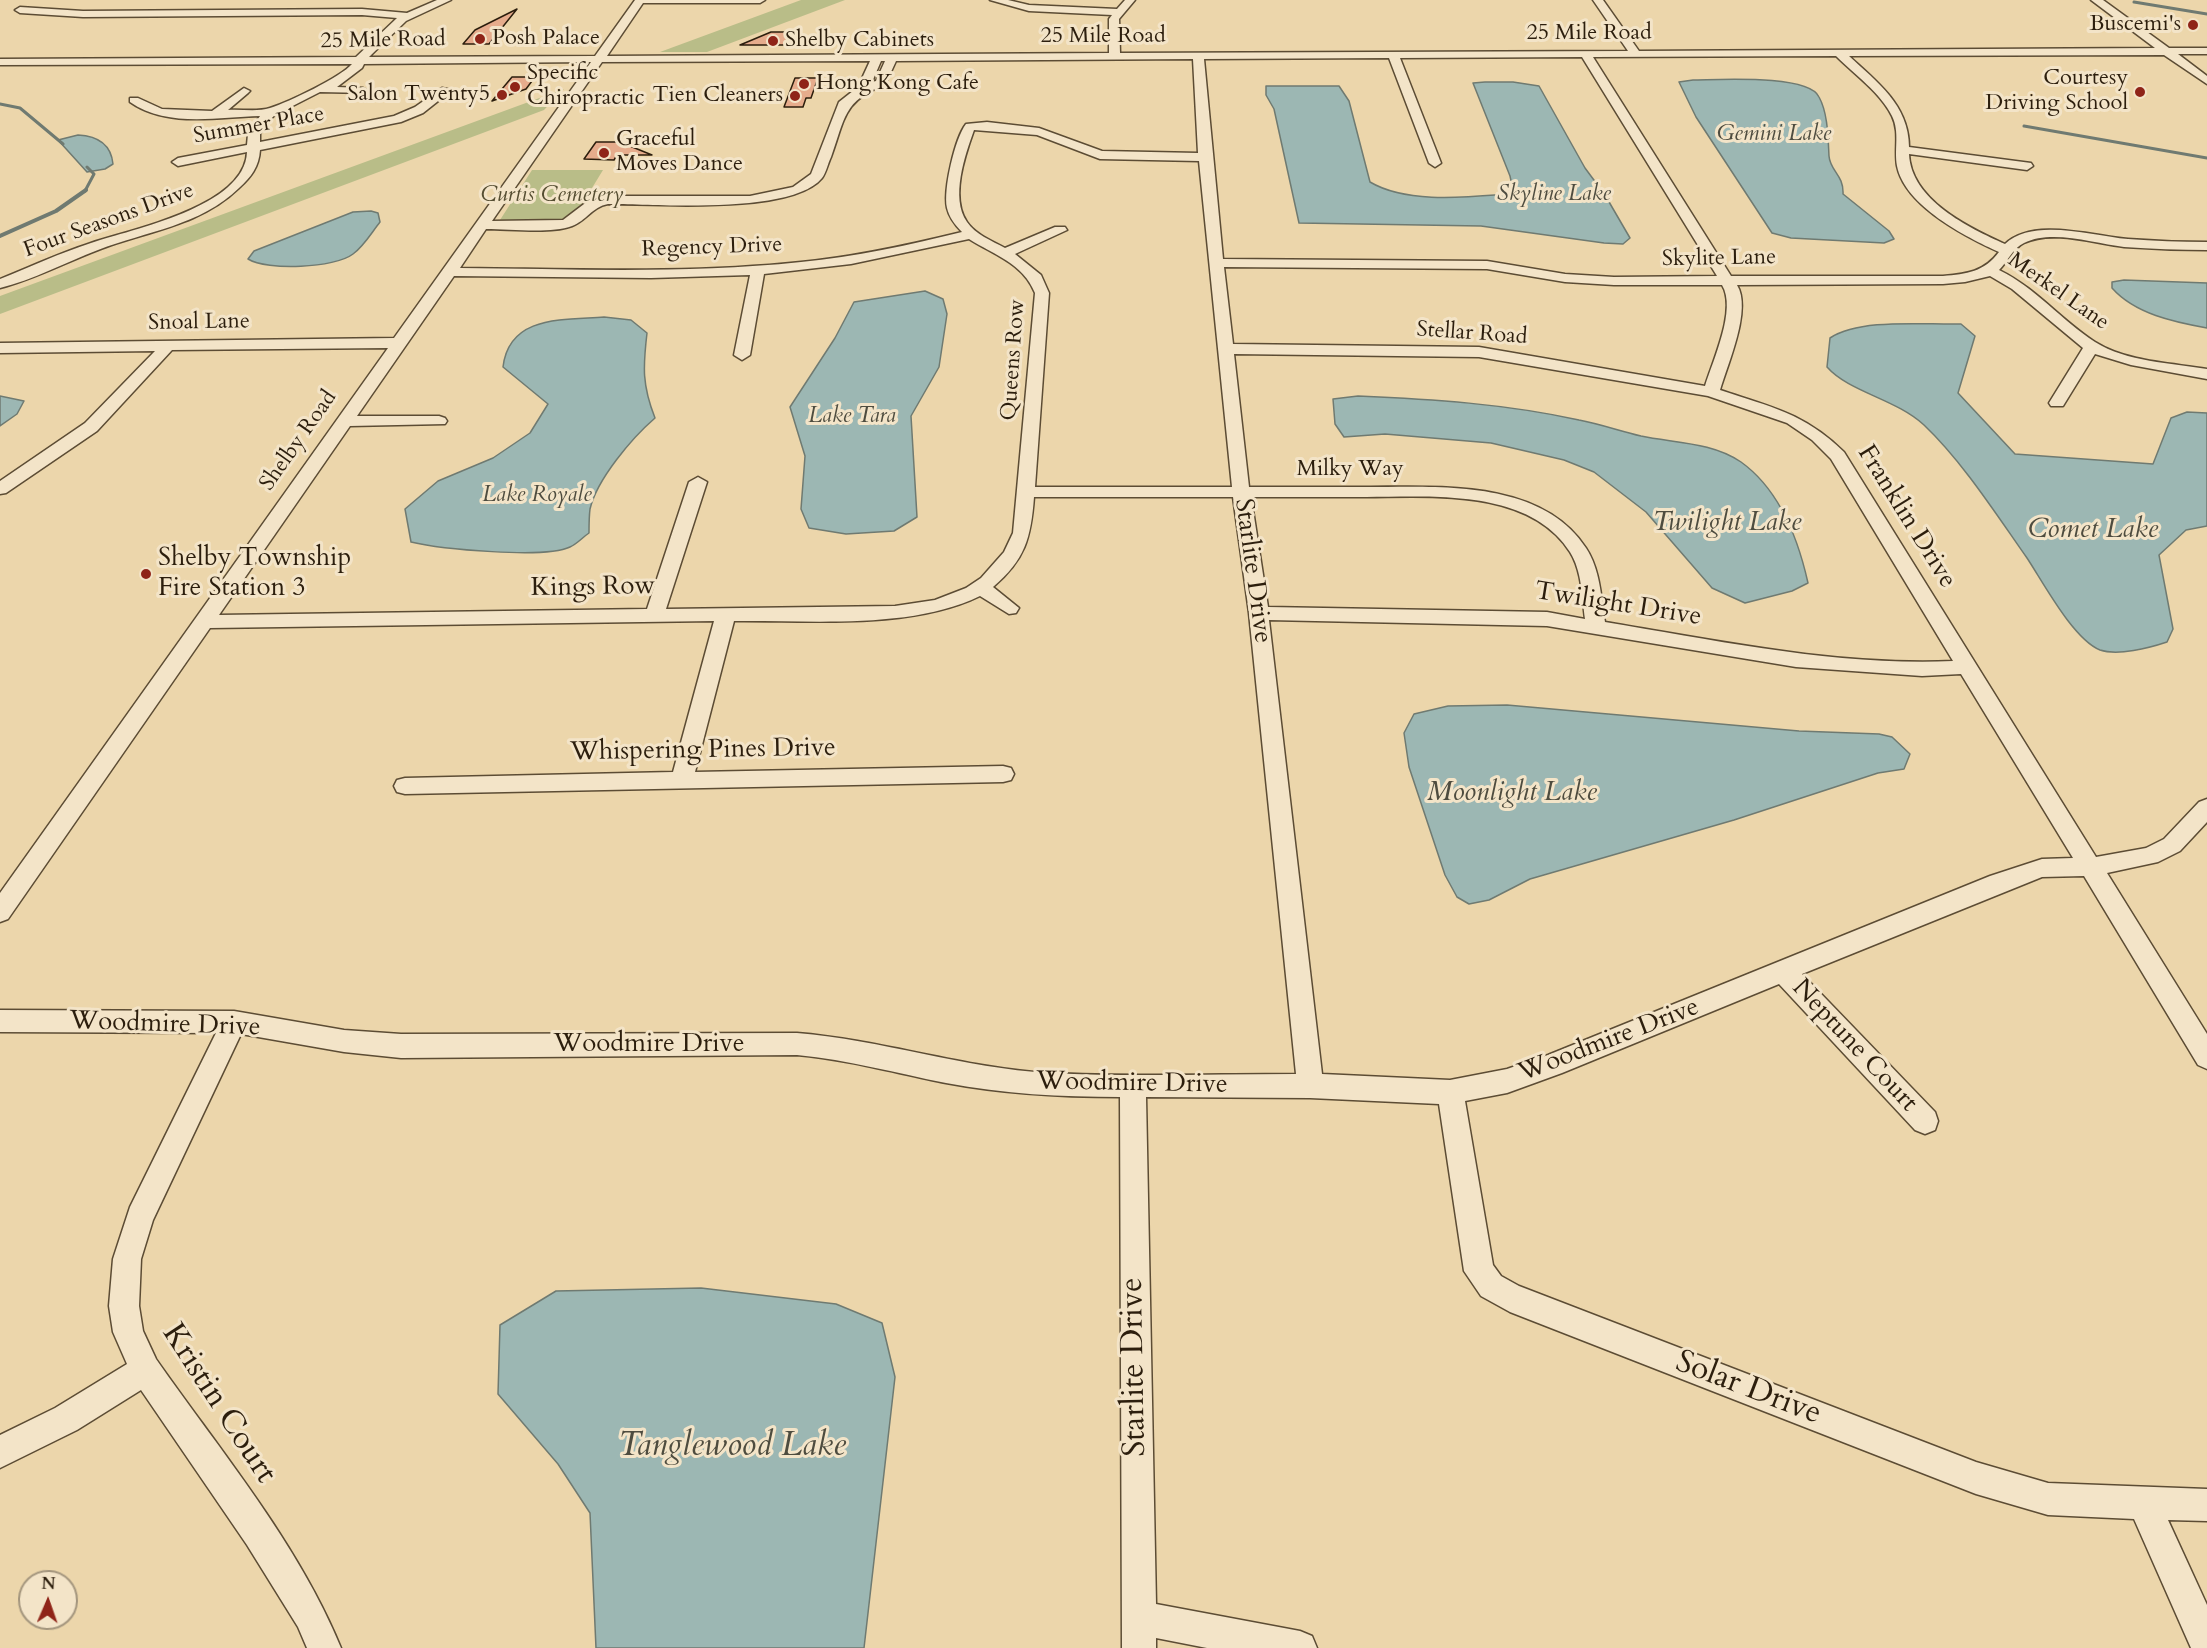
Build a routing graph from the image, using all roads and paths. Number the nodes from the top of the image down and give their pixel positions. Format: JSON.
{"nodes":[{"id":1,"x":40,"y":0,"type":"edge"},
{"id":2,"x":213,"y":0,"type":"edge"},
{"id":3,"x":314,"y":0,"type":"edge"},
{"id":4,"x":446,"y":0,"type":"edge"},
{"id":5,"x":642,"y":0,"type":"edge"},
{"id":6,"x":760,"y":0,"type":"edge"},
{"id":7,"x":995,"y":0,"type":"edge"},
{"id":8,"x":1130,"y":0,"type":"edge"},
{"id":9,"x":1585,"y":0,"type":"edge"},
{"id":10,"x":1598,"y":0,"type":"edge"},
{"id":11,"x":2096,"y":0,"type":"edge"},
{"id":12,"x":299,"y":12,"type":"junction"},
{"id":13,"x":1118,"y":12,"type":"junction"},
{"id":14,"x":197,"y":13,"type":"junction"},
{"id":15,"x":407,"y":16,"type":"junction"},
{"id":16,"x":1612,"y":41,"type":"junction"},
{"id":17,"x":1627,"y":41,"type":"junction"},
{"id":18,"x":2165,"y":51,"type":"junction"},
{"id":19,"x":2207,"y":51,"type":"edge"},
{"id":20,"x":1620,"y":53,"type":"junction"},
{"id":21,"x":1635,"y":53,"type":"junction"},
{"id":22,"x":1839,"y":53,"type":"junction"},
{"id":23,"x":1586,"y":54,"type":"junction"},
{"id":24,"x":1393,"y":55,"type":"junction"},
{"id":25,"x":1198,"y":56,"type":"junction"},
{"id":26,"x":877,"y":57,"type":"junction"},
{"id":27,"x":892,"y":57,"type":"junction"},
{"id":28,"x":1115,"y":57,"type":"junction"},
{"id":29,"x":600,"y":60,"type":"junction"},
{"id":30,"x":358,"y":61,"type":"junction"},
{"id":31,"x":0,"y":62,"type":"edge"},
{"id":32,"x":2207,"y":81,"type":"edge"},
{"id":33,"x":863,"y":89,"type":"junction"},
{"id":34,"x":316,"y":90,"type":"junction"},
{"id":35,"x":446,"y":90,"type":"dead end"},
{"id":36,"x":244,"y":91,"type":"dead end"},
{"id":37,"x":363,"y":91,"type":"dead end"},
{"id":38,"x":134,"y":100,"type":"dead end"},
{"id":39,"x":271,"y":112,"type":"junction"},
{"id":40,"x":217,"y":113,"type":"junction"},
{"id":41,"x":254,"y":148,"type":"junction"},
{"id":42,"x":1904,"y":150,"type":"junction"},
{"id":43,"x":1205,"y":157,"type":"junction"},
{"id":44,"x":178,"y":162,"type":"dead end"},
{"id":45,"x":1435,"y":163,"type":"dead end"},
{"id":46,"x":2027,"y":166,"type":"dead end"},
{"id":47,"x":485,"y":225,"type":"junction"},
{"id":48,"x":1059,"y":230,"type":"dead end"},
{"id":49,"x":971,"y":234,"type":"junction"},
{"id":50,"x":2207,"y":246,"type":"edge"},
{"id":51,"x":2006,"y":250,"type":"junction"},
{"id":52,"x":1006,"y":253,"type":"junction"},
{"id":53,"x":1217,"y":263,"type":"junction"},
{"id":54,"x":758,"y":270,"type":"junction"},
{"id":55,"x":1989,"y":270,"type":"junction"},
{"id":56,"x":451,"y":272,"type":"junction"},
{"id":57,"x":1727,"y":279,"type":"junction"},
{"id":58,"x":0,"y":284,"type":"edge"},
{"id":59,"x":398,"y":343,"type":"junction"},
{"id":60,"x":170,"y":345,"type":"junction"},
{"id":61,"x":2092,"y":346,"type":"junction"},
{"id":62,"x":0,"y":348,"type":"edge"},
{"id":63,"x":1227,"y":349,"type":"junction"},
{"id":64,"x":742,"y":355,"type":"dead end"},
{"id":65,"x":2207,"y":374,"type":"edge"},
{"id":66,"x":1711,"y":392,"type":"junction"},
{"id":67,"x":2057,"y":403,"type":"dead end"},
{"id":68,"x":343,"y":421,"type":"junction"},
{"id":69,"x":439,"y":421,"type":"dead end"},
{"id":70,"x":698,"y":482,"type":"dead end"},
{"id":71,"x":0,"y":489,"type":"edge"},
{"id":72,"x":1027,"y":492,"type":"junction"},
{"id":73,"x":1241,"y":492,"type":"junction"},
{"id":74,"x":981,"y":588,"type":"junction"},
{"id":75,"x":1009,"y":608,"type":"dead end"},
{"id":76,"x":1259,"y":613,"type":"junction"},
{"id":77,"x":655,"y":614,"type":"junction"},
{"id":78,"x":726,"y":614,"type":"junction"},
{"id":79,"x":201,"y":622,"type":"junction"},
{"id":80,"x":1596,"y":626,"type":"junction"},
{"id":81,"x":1967,"y":667,"type":"junction"},
{"id":82,"x":1003,"y":774,"type":"dead end"},
{"id":83,"x":682,"y":779,"type":"junction"},
{"id":84,"x":405,"y":786,"type":"dead end"},
{"id":85,"x":2207,"y":808,"type":"edge"},
{"id":86,"x":2090,"y":867,"type":"junction"},
{"id":87,"x":11,"y":878,"type":"edge"},
{"id":88,"x":0,"y":912,"type":"edge"},
{"id":89,"x":1783,"y":971,"type":"junction"},
{"id":90,"x":0,"y":1021,"type":"edge"},
{"id":91,"x":234,"y":1022,"type":"junction"},
{"id":92,"x":2207,"y":1057,"type":"edge"},
{"id":93,"x":1310,"y":1086,"type":"junction"},
{"id":94,"x":1133,"y":1087,"type":"junction"},
{"id":95,"x":1450,"y":1092,"type":"junction"},
{"id":96,"x":1925,"y":1121,"type":"dead end"},
{"id":97,"x":145,"y":1370,"type":"junction"},
{"id":98,"x":0,"y":1452,"type":"edge"},
{"id":99,"x":2144,"y":1504,"type":"junction"},
{"id":100,"x":2207,"y":1505,"type":"edge"},
{"id":101,"x":1138,"y":1633,"type":"edge"},
{"id":102,"x":2207,"y":1644,"type":"edge"},
{"id":103,"x":324,"y":1648,"type":"edge"},
{"id":104,"x":1300,"y":1648,"type":"edge"}],
"edges":[{"from":1,"to":14,"type":"street"},
{"from":2,"to":14,"type":"street"},
{"from":3,"to":12,"type":"street"},
{"from":4,"to":15,"type":"street"},
{"from":5,"to":6,"type":"street"},
{"from":5,"to":29,"type":"street","name":"Shelby Road"},
{"from":7,"to":13,"type":"street"},
{"from":8,"to":13,"type":"street"},
{"from":9,"to":16,"type":"street"},
{"from":10,"to":17,"type":"street"},
{"from":11,"to":18,"type":"street"},
{"from":12,"to":14,"type":"street"},
{"from":12,"to":15,"type":"street"},
{"from":13,"to":28,"type":"street"},
{"from":15,"to":30,"type":"street"},
{"from":16,"to":17,"type":"street"},
{"from":16,"to":20,"type":"street"},
{"from":17,"to":21,"type":"street"},
{"from":18,"to":19,"type":"street","name":"25 Mile Road"},
{"from":18,"to":22,"type":"street","name":"25 Mile Road"},
{"from":18,"to":32,"type":"street"},
{"from":20,"to":21,"type":"street","name":"25 Mile Road"},
{"from":20,"to":23,"type":"street","name":"25 Mile Road"},
{"from":21,"to":22,"type":"street","name":"25 Mile Road"},
{"from":22,"to":42,"type":"street"},
{"from":23,"to":24,"type":"street","name":"25 Mile Road"},
{"from":23,"to":57,"type":"street"},
{"from":24,"to":25,"type":"street","name":"25 Mile Road"},
{"from":24,"to":45,"type":"street"},
{"from":25,"to":28,"type":"street","name":"25 Mile Road"},
{"from":25,"to":43,"type":"street","name":"Starlite Drive"},
{"from":26,"to":27,"type":"street","name":"25 Mile Road"},
{"from":26,"to":29,"type":"street","name":"25 Mile Road"},
{"from":26,"to":33,"type":"street"},
{"from":27,"to":28,"type":"street","name":"25 Mile Road"},
{"from":27,"to":33,"type":"street"},
{"from":29,"to":30,"type":"street","name":"25 Mile Road"},
{"from":29,"to":47,"type":"street","name":"Shelby Road"},
{"from":30,"to":31,"type":"street","name":"25 Mile Road"},
{"from":30,"to":34,"type":"street"},
{"from":33,"to":47,"type":"street"},
{"from":34,"to":37,"type":"street"},
{"from":34,"to":39,"type":"street"},
{"from":35,"to":41,"type":"street","name":"Summer Place"},
{"from":36,"to":40,"type":"street"},
{"from":38,"to":40,"type":"street"},
{"from":39,"to":40,"type":"street"},
{"from":39,"to":41,"type":"street","name":"Four Seasons Drive"},
{"from":41,"to":44,"type":"street","name":"Summer Place"},
{"from":41,"to":58,"type":"street","name":"Four Seasons Drive"},
{"from":42,"to":46,"type":"street"},
{"from":42,"to":51,"type":"street"},
{"from":43,"to":49,"type":"street","name":"Queens Row"},
{"from":43,"to":53,"type":"street","name":"Starlite Drive"},
{"from":47,"to":56,"type":"street","name":"Shelby Road"},
{"from":48,"to":52,"type":"street"},
{"from":49,"to":52,"type":"street","name":"Queens Row"},
{"from":49,"to":54,"type":"street","name":"Regency Drive"},
{"from":50,"to":51,"type":"street"},
{"from":51,"to":55,"type":"street"},
{"from":52,"to":72,"type":"street","name":"Queens Row"},
{"from":53,"to":57,"type":"street","name":"Skylite Lane"},
{"from":53,"to":63,"type":"street","name":"Starlite Drive"},
{"from":54,"to":56,"type":"street","name":"Regency Drive"},
{"from":54,"to":64,"type":"street"},
{"from":55,"to":57,"type":"street","name":"Skylite Lane"},
{"from":55,"to":61,"type":"street","name":"Merkel Lane"},
{"from":56,"to":59,"type":"street","name":"Shelby Road"},
{"from":57,"to":66,"type":"street"},
{"from":59,"to":60,"type":"street","name":"Snoal Lane"},
{"from":59,"to":68,"type":"street","name":"Shelby Road"},
{"from":60,"to":62,"type":"street","name":"Snoal Lane"},
{"from":60,"to":71,"type":"street"},
{"from":61,"to":65,"type":"street","name":"Merkel Lane"},
{"from":61,"to":67,"type":"street"},
{"from":63,"to":66,"type":"street","name":"Stellar Road"},
{"from":63,"to":73,"type":"street","name":"Starlite Drive"},
{"from":66,"to":81,"type":"street","name":"Franklin Drive"},
{"from":68,"to":69,"type":"street"},
{"from":68,"to":79,"type":"street","name":"Shelby Road"},
{"from":70,"to":77,"type":"street"},
{"from":72,"to":73,"type":"street","name":"Milky Way"},
{"from":72,"to":74,"type":"street","name":"Queens Row"},
{"from":73,"to":76,"type":"street","name":"Starlite Drive"},
{"from":73,"to":80,"type":"street","name":"Milky Way"},
{"from":74,"to":75,"type":"street"},
{"from":74,"to":78,"type":"street","name":"Kings Row"},
{"from":76,"to":80,"type":"street","name":"Twilight Drive"},
{"from":76,"to":93,"type":"street","name":"Starlite Drive"},
{"from":77,"to":78,"type":"street","name":"Kings Row"},
{"from":77,"to":79,"type":"street","name":"Kings Row"},
{"from":78,"to":83,"type":"street"},
{"from":79,"to":87,"type":"street","name":"Shelby Road"},
{"from":80,"to":81,"type":"street","name":"Twilight Drive"},
{"from":81,"to":86,"type":"street","name":"Franklin Drive"},
{"from":82,"to":83,"type":"street","name":"Whispering Pines Drive"},
{"from":83,"to":84,"type":"street","name":"Whispering Pines Drive"},
{"from":85,"to":86,"type":"street","name":"Woodmire Drive"},
{"from":86,"to":89,"type":"street","name":"Woodmire Drive"},
{"from":86,"to":92,"type":"street","name":"Franklin Drive"},
{"from":87,"to":88,"type":"street","name":"Shelby Road"},
{"from":89,"to":95,"type":"street","name":"Woodmire Drive"},
{"from":89,"to":96,"type":"street","name":"Neptune Court"},
{"from":90,"to":91,"type":"street","name":"Woodmire Drive"},
{"from":91,"to":94,"type":"street","name":"Woodmire Drive"},
{"from":91,"to":97,"type":"street","name":"Kristin Court"},
{"from":93,"to":94,"type":"street","name":"Woodmire Drive"},
{"from":93,"to":95,"type":"street","name":"Woodmire Drive"},
{"from":94,"to":101,"type":"street","name":"Starlite Drive"},
{"from":95,"to":99,"type":"street","name":"Solar Drive"},
{"from":97,"to":98,"type":"street"},
{"from":97,"to":103,"type":"street","name":"Kristin Court"},
{"from":99,"to":100,"type":"street","name":"Solar Drive"},
{"from":99,"to":102,"type":"street"},
{"from":101,"to":104,"type":"street"}]}
